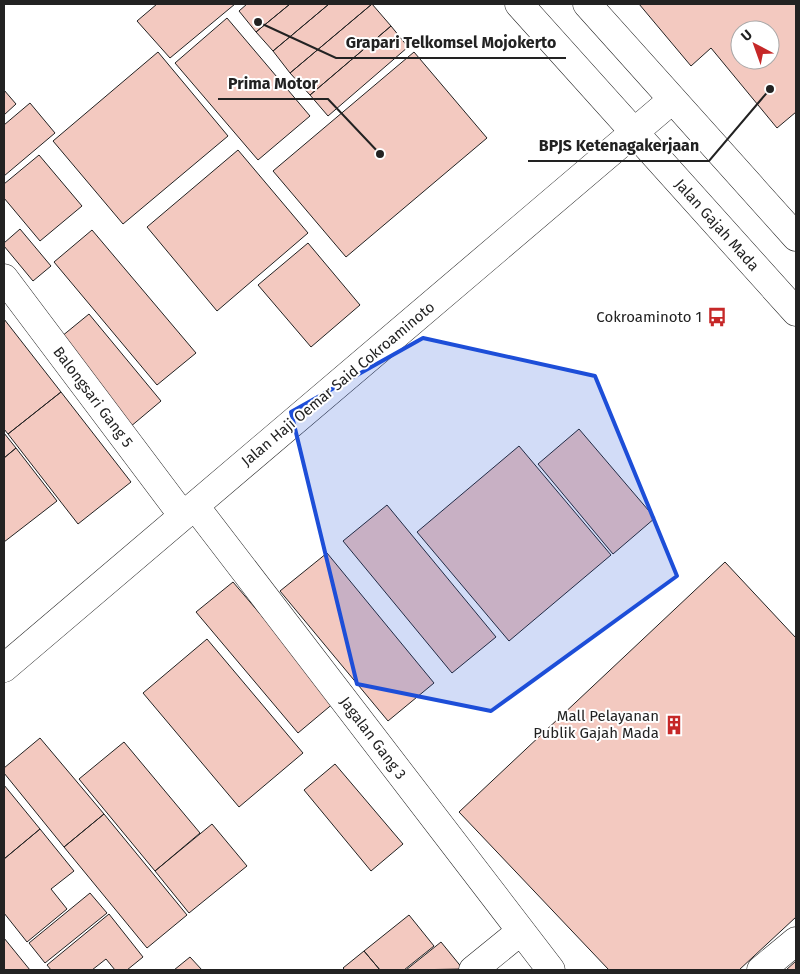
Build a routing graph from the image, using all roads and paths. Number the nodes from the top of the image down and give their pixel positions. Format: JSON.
{"nodes":[{"id":1,"x":519,"y":4,"type":"edge"},
{"id":2,"x":587,"y":4,"type":"edge"},
{"id":3,"x":672,"y":100,"type":"junction"},
{"id":4,"x":633,"y":132,"type":"junction"},
{"id":5,"x":796,"y":238,"type":"edge"},
{"id":6,"x":4,"y":278,"type":"edge"},
{"id":7,"x":796,"y":312,"type":"edge"},
{"id":8,"x":189,"y":511,"type":"junction"},
{"id":9,"x":4,"y":668,"type":"edge"},
{"id":10,"x":521,"y":931,"type":"junction"},
{"id":11,"x":796,"y":941,"type":"edge"},
{"id":12,"x":473,"y":970,"type":"edge"},
{"id":13,"x":551,"y":970,"type":"edge"},
{"id":14,"x":761,"y":970,"type":"edge"}],
"edges":[{"from":1,"to":4,"type":"street","name":"Jalan Gajah Mada"},
{"from":2,"to":3,"type":"street"},
{"from":3,"to":4,"type":"street","name":"Jalan Haji Oemar Said Cokroaminoto"},
{"from":3,"to":5,"type":"street"},
{"from":4,"to":7,"type":"street","name":"Jalan Gajah Mada"},
{"from":4,"to":8,"type":"street","name":"Jalan Haji Oemar Said Cokroaminoto"},
{"from":6,"to":8,"type":"street","name":"Balongsari Gang 5"},
{"from":8,"to":9,"type":"street","name":"Jalan Haji Oemar Said Cokroaminoto"},
{"from":8,"to":10,"type":"street","name":"Jagalan Gang 3"},
{"from":10,"to":12,"type":"street"},
{"from":10,"to":13,"type":"street","name":"Jagalan Gang 3"},
{"from":11,"to":14,"type":"street"}]}
